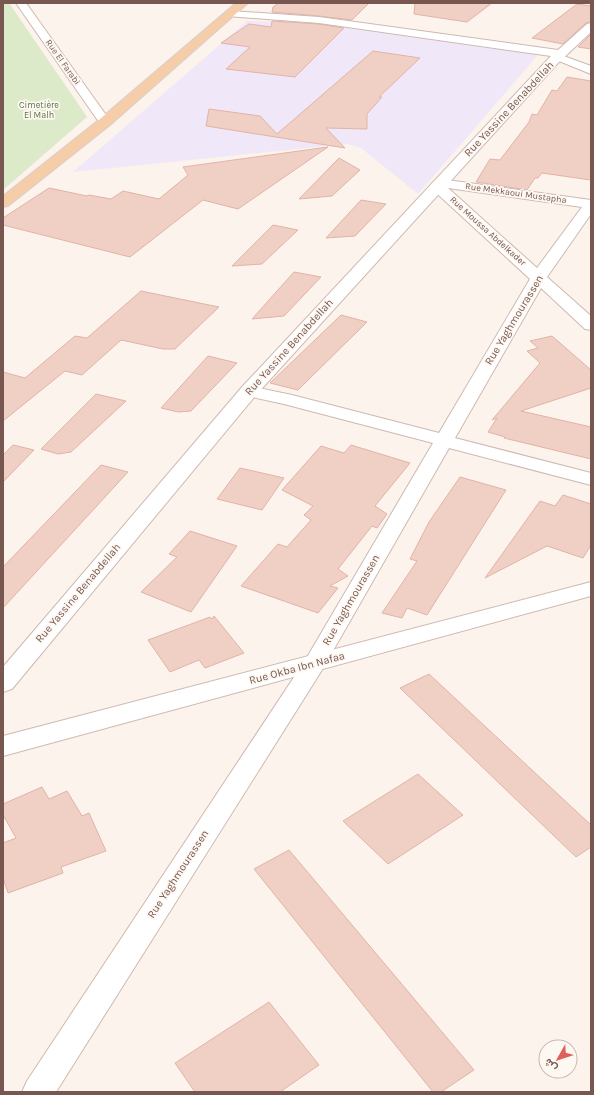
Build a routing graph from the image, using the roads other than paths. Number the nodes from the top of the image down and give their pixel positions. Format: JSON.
{"nodes":[{"id":1,"x":21,"y":3,"type":"edge"},
{"id":2,"x":243,"y":3,"type":"edge"},
{"id":3,"x":272,"y":6,"type":"dead end"},
{"id":4,"x":231,"y":14,"type":"junction"},
{"id":5,"x":590,"y":28,"type":"edge"},
{"id":6,"x":562,"y":54,"type":"junction"},
{"id":7,"x":591,"y":70,"type":"edge"},
{"id":8,"x":105,"y":122,"type":"junction"},
{"id":9,"x":439,"y":184,"type":"junction"},
{"id":10,"x":3,"y":203,"type":"edge"},
{"id":11,"x":591,"y":204,"type":"edge"},
{"id":12,"x":539,"y":278,"type":"junction"},
{"id":13,"x":575,"y":310,"type":"junction"},
{"id":14,"x":591,"y":314,"type":"edge"},
{"id":15,"x":591,"y":325,"type":"edge"},
{"id":16,"x":249,"y":391,"type":"junction"},
{"id":17,"x":443,"y":440,"type":"junction"},
{"id":18,"x":591,"y":480,"type":"edge"},
{"id":19,"x":591,"y":589,"type":"edge"},
{"id":20,"x":314,"y":664,"type":"junction"},
{"id":21,"x":3,"y":683,"type":"edge"},
{"id":22,"x":3,"y":746,"type":"edge"},
{"id":23,"x":38,"y":1092,"type":"edge"}],
"edges":[{"from":1,"to":8,"type":"street","name":"Rue El Farabi"},
{"from":2,"to":4,"type":"main road"},
{"from":3,"to":6,"type":"street"},
{"from":4,"to":6,"type":"street"},
{"from":4,"to":8,"type":"main road"},
{"from":5,"to":6,"type":"street","name":"Rue Yassine Benabdellah"},
{"from":6,"to":7,"type":"street"},
{"from":6,"to":9,"type":"street","name":"Rue Yassine Benabdellah"},
{"from":8,"to":10,"type":"main road"},
{"from":9,"to":11,"type":"street","name":"Rue Mekkaoui Mustapha"},
{"from":9,"to":12,"type":"street","name":"Rue Moussa Abdelkader"},
{"from":9,"to":16,"type":"street","name":"Rue Yassine Benabdellah"},
{"from":11,"to":12,"type":"street","name":"Rue Yaghmourassen"},
{"from":12,"to":13,"type":"street","name":"Rue Moussa Abdelkader"},
{"from":12,"to":17,"type":"street","name":"Rue Yaghmourassen"},
{"from":13,"to":14,"type":"street"},
{"from":13,"to":15,"type":"street","name":"Rue Moussa Abdelkader"},
{"from":16,"to":17,"type":"street"},
{"from":16,"to":21,"type":"street","name":"Rue Yassine Benabdellah"},
{"from":17,"to":18,"type":"street"},
{"from":17,"to":20,"type":"street","name":"Rue Yaghmourassen"},
{"from":19,"to":20,"type":"street","name":"Rue Okba Ibn Nafaa"},
{"from":20,"to":22,"type":"street","name":"Rue Okba Ibn Nafaa"},
{"from":20,"to":23,"type":"street","name":"Rue Yaghmourassen"}]}
